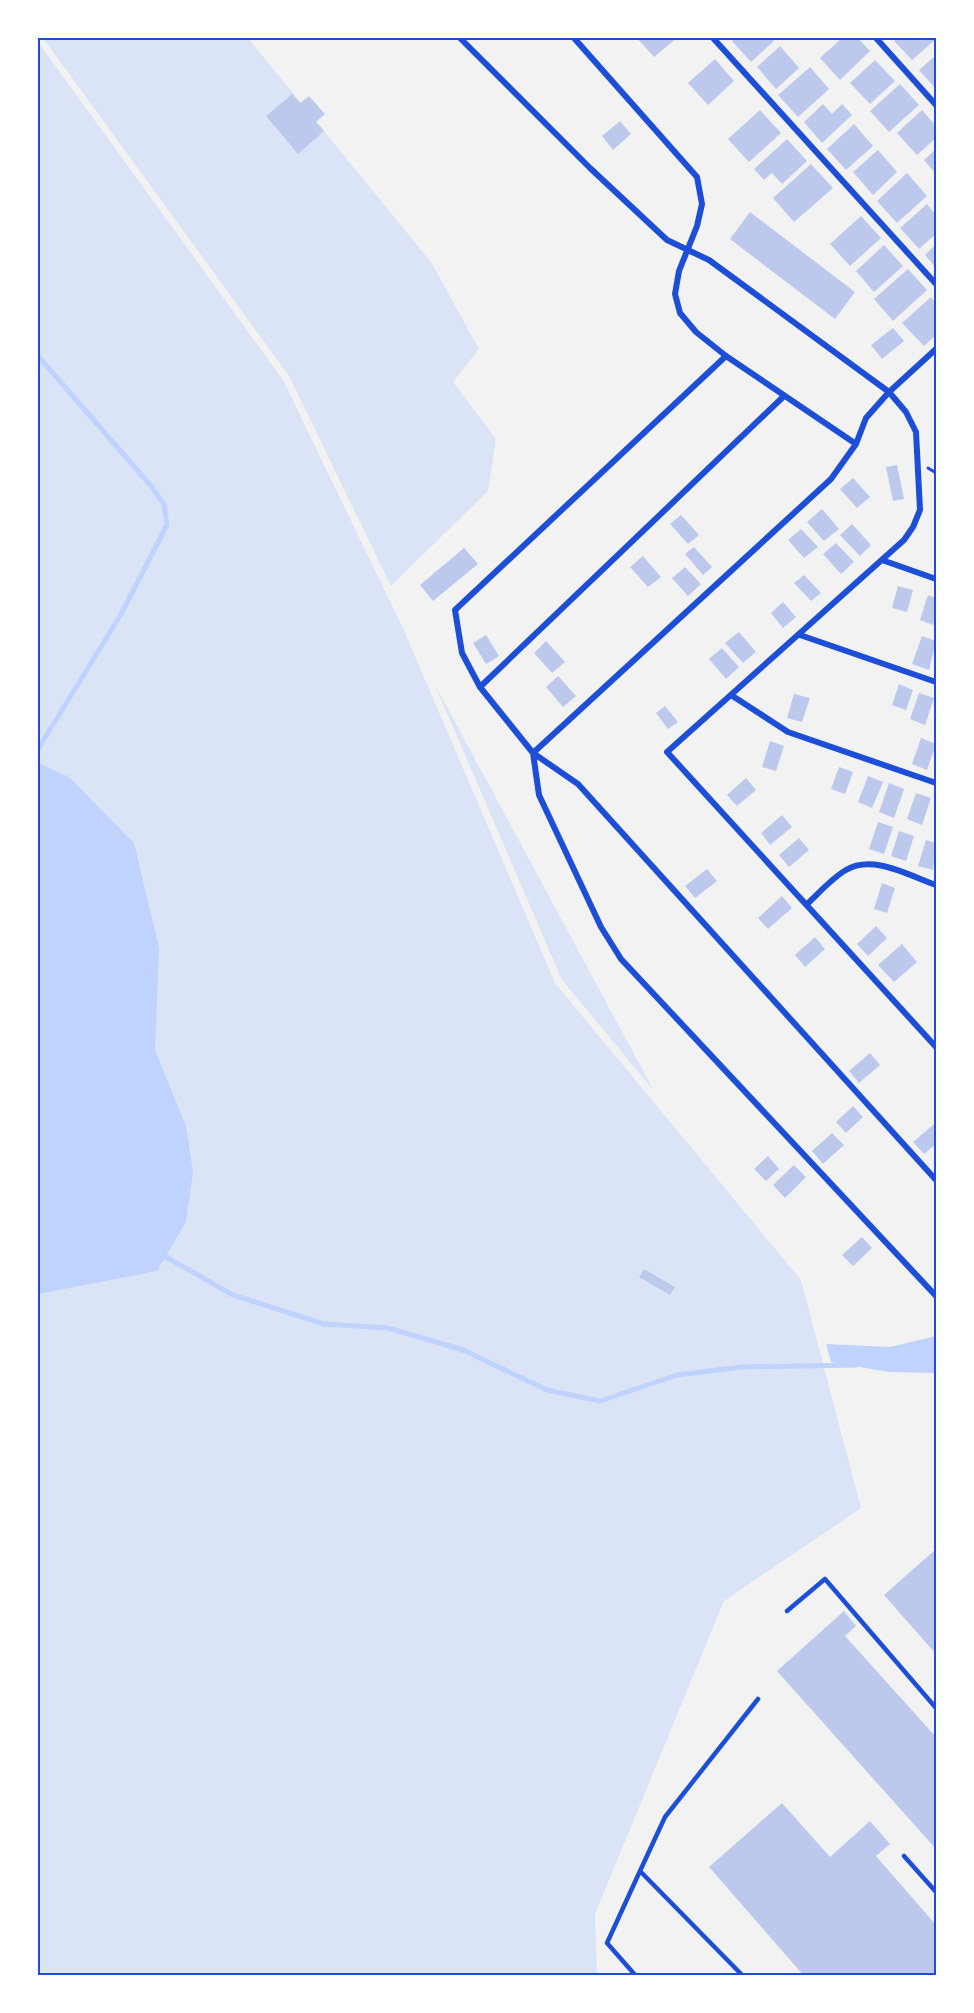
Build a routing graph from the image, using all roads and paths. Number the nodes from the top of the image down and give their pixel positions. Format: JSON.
{"nodes":[{"id":1,"x":460,"y":38,"type":"edge"},
{"id":2,"x":574,"y":38,"type":"edge"},
{"id":3,"x":713,"y":38,"type":"edge"},
{"id":4,"x":876,"y":38,"type":"edge"},
{"id":5,"x":936,"y":105,"type":"edge"},
{"id":6,"x":686,"y":250,"type":"junction"},
{"id":7,"x":936,"y":284,"type":"edge"},
{"id":8,"x":936,"y":349,"type":"edge"},
{"id":9,"x":726,"y":357,"type":"junction"},
{"id":10,"x":889,"y":392,"type":"junction"},
{"id":11,"x":783,"y":397,"type":"junction"},
{"id":12,"x":856,"y":444,"type":"junction"},
{"id":13,"x":882,"y":560,"type":"junction"},
{"id":14,"x":936,"y":579,"type":"edge"},
{"id":15,"x":800,"y":636,"type":"junction"},
{"id":16,"x":936,"y":682,"type":"edge"},
{"id":17,"x":480,"y":687,"type":"junction"},
{"id":18,"x":731,"y":694,"type":"junction"},
{"id":19,"x":533,"y":753,"type":"junction"},
{"id":20,"x":936,"y":783,"type":"edge"},
{"id":21,"x":936,"y":885,"type":"edge"},
{"id":22,"x":807,"y":904,"type":"junction"},
{"id":23,"x":936,"y":1047,"type":"edge"},
{"id":24,"x":936,"y":1180,"type":"edge"},
{"id":25,"x":936,"y":1296,"type":"edge"},
{"id":26,"x":787,"y":1611,"type":"dead end"},
{"id":27,"x":758,"y":1699,"type":"dead end"},
{"id":28,"x":936,"y":1708,"type":"edge"},
{"id":29,"x":904,"y":1856,"type":"dead end"},
{"id":30,"x":640,"y":1871,"type":"junction"},
{"id":31,"x":936,"y":1892,"type":"edge"},
{"id":32,"x":636,"y":1976,"type":"edge"},
{"id":33,"x":743,"y":1976,"type":"edge"}],
"edges":[{"from":1,"to":6,"type":"street"},
{"from":2,"to":6,"type":"street"},
{"from":3,"to":7,"type":"street"},
{"from":4,"to":5,"type":"street"},
{"from":6,"to":9,"type":"street"},
{"from":6,"to":10,"type":"street"},
{"from":8,"to":10,"type":"street"},
{"from":9,"to":11,"type":"street"},
{"from":9,"to":17,"type":"street"},
{"from":10,"to":12,"type":"street"},
{"from":10,"to":13,"type":"street"},
{"from":11,"to":12,"type":"street"},
{"from":11,"to":17,"type":"street"},
{"from":12,"to":19,"type":"street"},
{"from":13,"to":14,"type":"street"},
{"from":13,"to":15,"type":"street"},
{"from":15,"to":16,"type":"street"},
{"from":15,"to":18,"type":"street"},
{"from":17,"to":19,"type":"street"},
{"from":18,"to":20,"type":"street"},
{"from":18,"to":22,"type":"street"},
{"from":19,"to":24,"type":"street"},
{"from":19,"to":25,"type":"street"},
{"from":21,"to":22,"type":"street"},
{"from":22,"to":23,"type":"street"},
{"from":26,"to":28,"type":"lane"},
{"from":27,"to":30,"type":"lane"},
{"from":29,"to":31,"type":"lane"},
{"from":30,"to":32,"type":"lane"},
{"from":30,"to":33,"type":"lane"}]}
